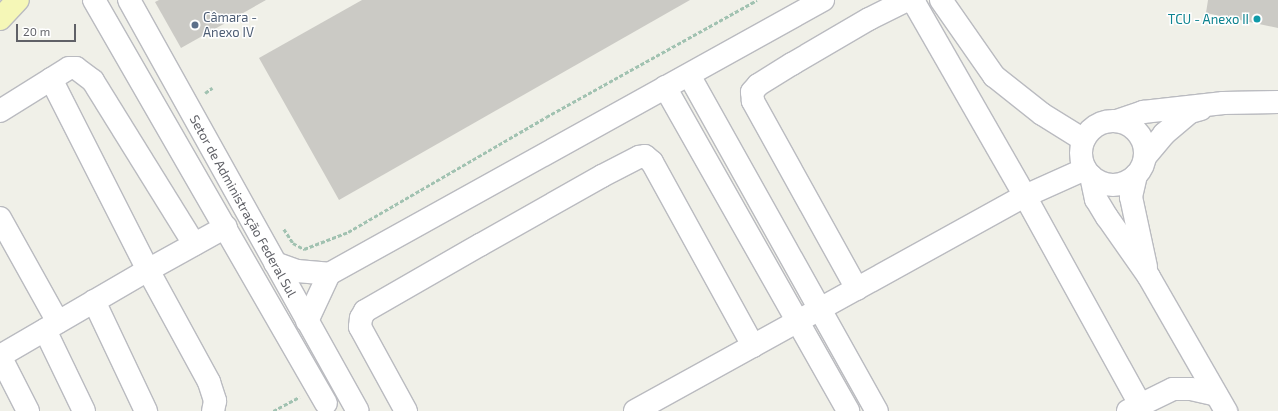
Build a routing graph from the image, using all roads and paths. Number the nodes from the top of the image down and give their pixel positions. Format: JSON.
{"nodes":[{"id":1,"x":18,"y":0,"type":"edge"},
{"id":2,"x":94,"y":0,"type":"edge"},
{"id":3,"x":129,"y":0,"type":"edge"},
{"id":4,"x":757,"y":0,"type":"edge"},
{"id":5,"x":824,"y":0,"type":"edge"},
{"id":6,"x":941,"y":0,"type":"edge"},
{"id":7,"x":0,"y":19,"type":"edge"},
{"id":8,"x":689,"y":75,"type":"junction"},
{"id":9,"x":52,"y":79,"type":"junction"},
{"id":10,"x":665,"y":87,"type":"junction"},
{"id":11,"x":1278,"y":102,"type":"edge"},
{"id":12,"x":1224,"y":103,"type":"junction"},
{"id":13,"x":0,"y":111,"type":"edge"},
{"id":14,"x":1117,"y":121,"type":"junction"},
{"id":15,"x":1084,"y":140,"type":"junction"},
{"id":16,"x":1141,"y":166,"type":"junction"},
{"id":17,"x":1088,"y":172,"type":"junction"},
{"id":18,"x":1025,"y":196,"type":"junction"},
{"id":19,"x":0,"y":218,"type":"edge"},
{"id":20,"x":226,"y":227,"type":"junction"},
{"id":21,"x":284,"y":229,"type":"dead end"},
{"id":22,"x":194,"y":244,"type":"junction"},
{"id":23,"x":275,"y":263,"type":"junction"},
{"id":24,"x":148,"y":270,"type":"junction"},
{"id":25,"x":329,"y":274,"type":"junction"},
{"id":26,"x":1149,"y":277,"type":"junction"},
{"id":27,"x":856,"y":289,"type":"junction"},
{"id":28,"x":94,"y":301,"type":"junction"},
{"id":29,"x":820,"y":309,"type":"junction"},
{"id":30,"x":307,"y":321,"type":"junction"},
{"id":31,"x":798,"y":322,"type":"junction"},
{"id":32,"x":52,"y":326,"type":"junction"},
{"id":33,"x":754,"y":346,"type":"junction"},
{"id":34,"x":0,"y":356,"type":"edge"},
{"id":35,"x":346,"y":392,"type":"junction"},
{"id":36,"x":319,"y":400,"type":"edge"},
{"id":37,"x":1221,"y":403,"type":"edge"},
{"id":38,"x":1134,"y":408,"type":"edge"},
{"id":39,"x":28,"y":411,"type":"edge"},
{"id":40,"x":84,"y":411,"type":"edge"},
{"id":41,"x":146,"y":411,"type":"edge"},
{"id":42,"x":213,"y":411,"type":"edge"},
{"id":43,"x":273,"y":411,"type":"edge"},
{"id":44,"x":358,"y":411,"type":"edge"},
{"id":45,"x":406,"y":411,"type":"edge"},
{"id":46,"x":635,"y":411,"type":"edge"},
{"id":47,"x":848,"y":411,"type":"edge"},
{"id":48,"x":877,"y":411,"type":"edge"}],
"edges":[{"from":1,"to":7,"type":"main road"},
{"from":2,"to":20,"type":"street","name":"Setor de Administração Federal Sul"},
{"from":3,"to":23,"type":"street","name":"Setor de Administração Federal Sul"},
{"from":4,"to":21,"type":"path"},
{"from":5,"to":8,"type":"street"},
{"from":6,"to":15,"type":"street"},
{"from":8,"to":10,"type":"street"},
{"from":8,"to":29,"type":"street"},
{"from":9,"to":13,"type":"street"},
{"from":9,"to":22,"type":"street"},
{"from":9,"to":24,"type":"street"},
{"from":10,"to":25,"type":"street"},
{"from":10,"to":31,"type":"street"},
{"from":11,"to":12,"type":"street"},
{"from":12,"to":14,"type":"street"},
{"from":12,"to":16,"type":"street"},
{"from":14,"to":15,"type":"street"},
{"from":14,"to":16,"type":"street"},
{"from":15,"to":17,"type":"street"},
{"from":16,"to":17,"type":"street"},
{"from":16,"to":26,"type":"street"},
{"from":17,"to":18,"type":"street"},
{"from":17,"to":26,"type":"street"},
{"from":18,"to":27,"type":"street"},
{"from":18,"to":27,"type":"street"},
{"from":18,"to":38,"type":"street"},
{"from":19,"to":32,"type":"street"},
{"from":20,"to":22,"type":"street"},
{"from":20,"to":36,"type":"street","name":"Setor de Administração Federal Sul"},
{"from":22,"to":24,"type":"street"},
{"from":23,"to":25,"type":"street"},
{"from":23,"to":30,"type":"street","name":"Setor de Administração Federal Sul"},
{"from":24,"to":28,"type":"street"},
{"from":24,"to":42,"type":"street"},
{"from":25,"to":30,"type":"street"},
{"from":26,"to":37,"type":"street"},
{"from":27,"to":29,"type":"street"},
{"from":28,"to":32,"type":"street"},
{"from":28,"to":41,"type":"street"},
{"from":29,"to":31,"type":"street"},
{"from":29,"to":48,"type":"street"},
{"from":30,"to":35,"type":"street","name":"Setor de Administração Federal Sul"},
{"from":31,"to":33,"type":"street"},
{"from":31,"to":47,"type":"street"},
{"from":32,"to":34,"type":"street"},
{"from":32,"to":40,"type":"street"},
{"from":33,"to":45,"type":"street"},
{"from":33,"to":46,"type":"street"},
{"from":34,"to":39,"type":"street"},
{"from":35,"to":36,"type":"street"},
{"from":35,"to":44,"type":"street","name":"Setor de Administração Federal Sul"},
{"from":36,"to":43,"type":"path"},
{"from":37,"to":38,"type":"street"}]}
